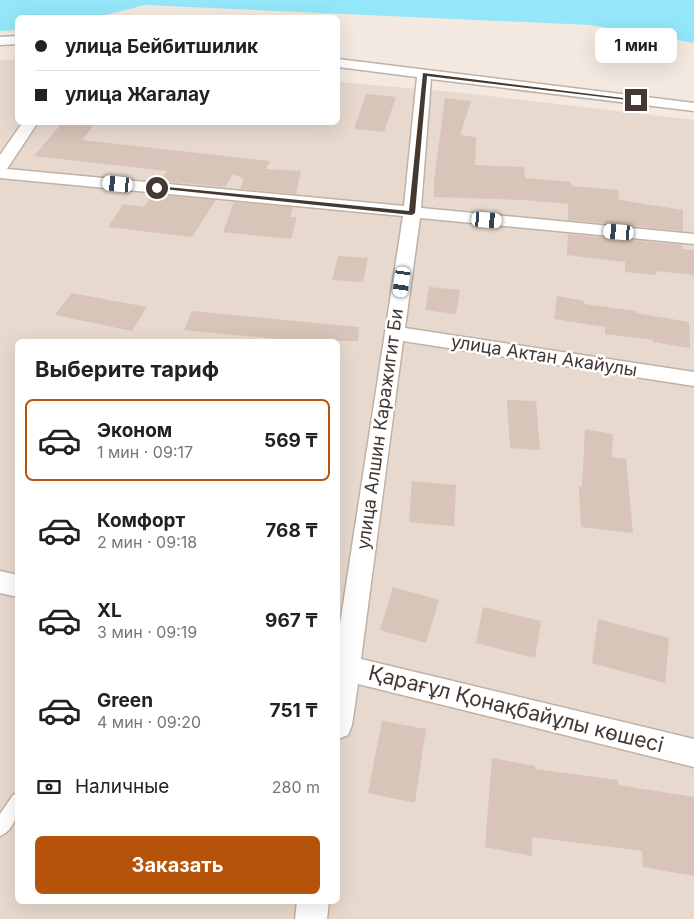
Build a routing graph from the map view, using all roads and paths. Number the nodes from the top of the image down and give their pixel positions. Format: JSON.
{"nodes":[{"id":1,"x":15,"y":40,"type":"edge"},
{"id":2,"x":0,"y":41,"type":"edge"},
{"id":3,"x":340,"y":63,"type":"edge"},
{"id":4,"x":424,"y":74,"type":"junction"},
{"id":5,"x":694,"y":106,"type":"edge"},
{"id":6,"x":29,"y":125,"type":"edge"},
{"id":7,"x":0,"y":167,"type":"edge"},
{"id":8,"x":0,"y":173,"type":"edge"},
{"id":9,"x":412,"y":213,"type":"junction"},
{"id":10,"x":694,"y":239,"type":"edge"},
{"id":11,"x":394,"y":333,"type":"junction"},
{"id":12,"x":694,"y":378,"type":"edge"},
{"id":13,"x":0,"y":582,"type":"edge"},
{"id":14,"x":15,"y":585,"type":"edge"},
{"id":15,"x":341,"y":666,"type":"edge"},
{"id":16,"x":340,"y":685,"type":"edge"},
{"id":17,"x":694,"y":752,"type":"edge"},
{"id":18,"x":15,"y":805,"type":"edge"},
{"id":19,"x":0,"y":828,"type":"edge"},
{"id":20,"x":313,"y":904,"type":"edge"},
{"id":21,"x":311,"y":919,"type":"edge"}],
"edges":[{"from":1,"to":2,"type":"street"},
{"from":3,"to":4,"type":"street"},
{"from":4,"to":5,"type":"street"},
{"from":4,"to":9,"type":"street","name":"улица Алшин Каражигит Би"},
{"from":6,"to":7,"type":"street"},
{"from":8,"to":9,"type":"street"},
{"from":9,"to":10,"type":"street"},
{"from":9,"to":11,"type":"street","name":"улица Алшин Каражигит Би"},
{"from":11,"to":12,"type":"street","name":"улица Актан Акайулы"},
{"from":11,"to":15,"type":"street","name":"улица Алшин Каражигит Би"},
{"from":13,"to":14,"type":"street"},
{"from":15,"to":16,"type":"street","name":"улица Алшин Каражигит Би"},
{"from":15,"to":17,"type":"street","name":"Қарағұл Қонақбайұлы көшесі"},
{"from":18,"to":19,"type":"lane"},
{"from":20,"to":21,"type":"street"}]}
